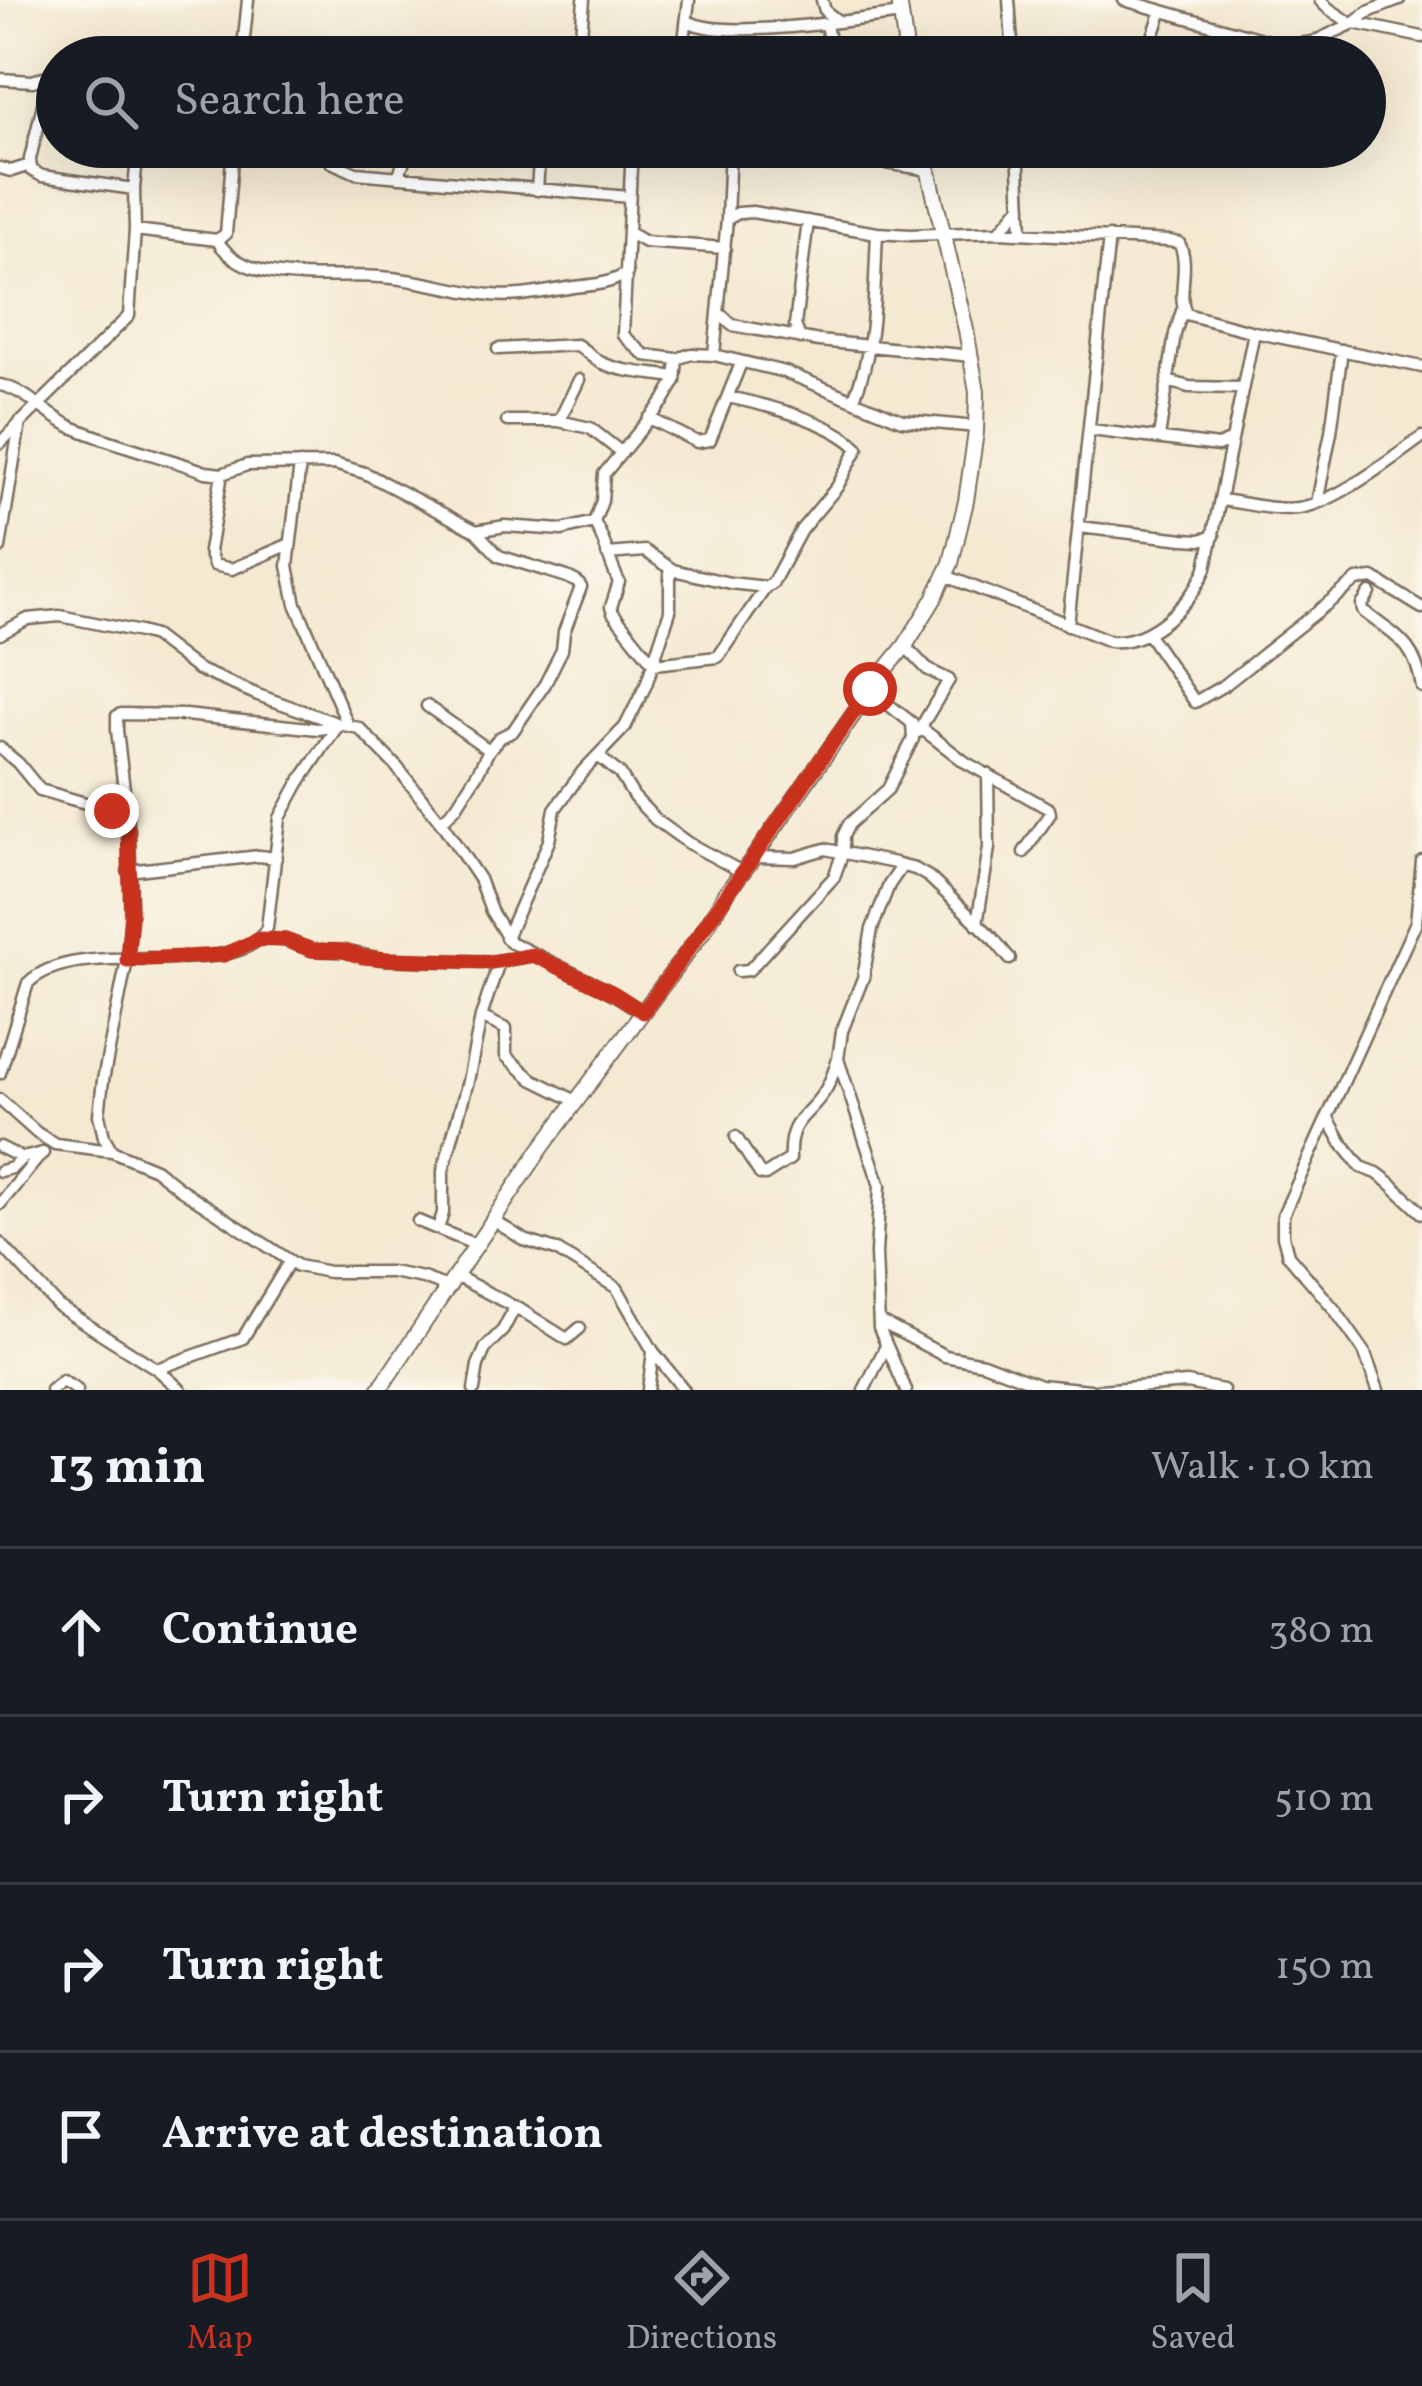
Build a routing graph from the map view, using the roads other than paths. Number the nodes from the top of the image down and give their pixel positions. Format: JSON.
{"nodes":[{"id":1,"x":248,"y":0,"type":"edge"},
{"id":2,"x":584,"y":0,"type":"edge"},
{"id":3,"x":688,"y":0,"type":"edge"},
{"id":4,"x":822,"y":0,"type":"edge"},
{"id":5,"x":1010,"y":0,"type":"edge"},
{"id":6,"x":1124,"y":0,"type":"edge"},
{"id":7,"x":1320,"y":0,"type":"edge"},
{"id":8,"x":1400,"y":0,"type":"edge"},
{"id":9,"x":900,"y":7,"type":"edge"},
{"id":10,"x":1161,"y":13,"type":"junction"},
{"id":11,"x":687,"y":20,"type":"junction"},
{"id":12,"x":832,"y":23,"type":"junction"},
{"id":13,"x":1352,"y":24,"type":"junction"},
{"id":14,"x":699,"y":28,"type":"junction"},
{"id":15,"x":686,"y":35,"type":"joint"},
{"id":16,"x":244,"y":36,"type":"edge"},
{"id":17,"x":581,"y":36,"type":"edge"},
{"id":18,"x":832,"y":36,"type":"edge"},
{"id":19,"x":1012,"y":36,"type":"edge"},
{"id":20,"x":1153,"y":36,"type":"edge"},
{"id":21,"x":1248,"y":36,"type":"edge"},
{"id":22,"x":1326,"y":36,"type":"edge"},
{"id":23,"x":1422,"y":37,"type":"edge"},
{"id":24,"x":0,"y":79,"type":"edge"},
{"id":25,"x":36,"y":79,"type":"edge"},
{"id":26,"x":36,"y":140,"type":"edge"},
{"id":27,"x":30,"y":165,"type":"junction"},
{"id":28,"x":0,"y":168,"type":"edge"},
{"id":29,"x":136,"y":168,"type":"edge"},
{"id":30,"x":232,"y":168,"type":"edge"},
{"id":31,"x":344,"y":168,"type":"edge"},
{"id":32,"x":401,"y":168,"type":"edge"},
{"id":33,"x":539,"y":168,"type":"edge"},
{"id":34,"x":631,"y":168,"type":"edge"},
{"id":35,"x":729,"y":168,"type":"edge"},
{"id":36,"x":921,"y":168,"type":"edge"},
{"id":37,"x":1019,"y":168,"type":"edge"},
{"id":38,"x":929,"y":170,"type":"joint"},
{"id":39,"x":398,"y":177,"type":"junction"},
{"id":40,"x":134,"y":190,"type":"junction"},
{"id":41,"x":537,"y":190,"type":"junction"},
{"id":42,"x":629,"y":197,"type":"junction"},
{"id":43,"x":1022,"y":206,"type":"junction"},
{"id":44,"x":727,"y":219,"type":"junction"},
{"id":45,"x":808,"y":221,"type":"junction"},
{"id":46,"x":135,"y":230,"type":"junction"},
{"id":47,"x":628,"y":232,"type":"junction"},
{"id":48,"x":999,"y":232,"type":"junction"},
{"id":49,"x":877,"y":233,"type":"junction"},
{"id":50,"x":941,"y":233,"type":"junction"},
{"id":51,"x":1022,"y":233,"type":"junction"},
{"id":52,"x":1109,"y":237,"type":"junction"},
{"id":53,"x":217,"y":240,"type":"junction"},
{"id":54,"x":640,"y":241,"type":"junction"},
{"id":55,"x":724,"y":248,"type":"junction"},
{"id":56,"x":628,"y":251,"type":"junction"},
{"id":57,"x":627,"y":273,"type":"junction"},
{"id":58,"x":1182,"y":311,"type":"junction"},
{"id":59,"x":719,"y":313,"type":"junction"},
{"id":60,"x":733,"y":325,"type":"junction"},
{"id":61,"x":717,"y":331,"type":"junction"},
{"id":62,"x":1254,"y":332,"type":"junction"},
{"id":63,"x":800,"y":338,"type":"junction"},
{"id":64,"x":869,"y":347,"type":"junction"},
{"id":65,"x":498,"y":349,"type":"dead end"},
{"id":66,"x":1342,"y":350,"type":"junction"},
{"id":67,"x":714,"y":355,"type":"junction"},
{"id":68,"x":972,"y":356,"type":"junction"},
{"id":69,"x":677,"y":358,"type":"junction"},
{"id":70,"x":741,"y":363,"type":"junction"},
{"id":71,"x":1422,"y":367,"type":"edge"},
{"id":72,"x":675,"y":377,"type":"junction"},
{"id":73,"x":579,"y":380,"type":"dead end"},
{"id":74,"x":1168,"y":381,"type":"junction"},
{"id":75,"x":0,"y":385,"type":"edge"},
{"id":76,"x":1241,"y":388,"type":"junction"},
{"id":77,"x":728,"y":398,"type":"junction"},
{"id":78,"x":854,"y":398,"type":"junction"},
{"id":79,"x":37,"y":406,"type":"junction"},
{"id":80,"x":649,"y":418,"type":"junction"},
{"id":81,"x":507,"y":421,"type":"dead end"},
{"id":82,"x":20,"y":422,"type":"junction"},
{"id":83,"x":559,"y":422,"type":"junction"},
{"id":84,"x":977,"y":427,"type":"junction"},
{"id":85,"x":1091,"y":430,"type":"junction"},
{"id":86,"x":1159,"y":437,"type":"junction"},
{"id":87,"x":1422,"y":437,"type":"edge"},
{"id":88,"x":0,"y":443,"type":"edge"},
{"id":89,"x":1224,"y":443,"type":"junction"},
{"id":90,"x":622,"y":453,"type":"junction"},
{"id":91,"x":300,"y":464,"type":"junction"},
{"id":92,"x":222,"y":473,"type":"junction"},
{"id":93,"x":1221,"y":500,"type":"junction"},
{"id":94,"x":1318,"y":503,"type":"junction"},
{"id":95,"x":594,"y":522,"type":"junction"},
{"id":96,"x":1079,"y":527,"type":"junction"},
{"id":97,"x":476,"y":530,"type":"junction"},
{"id":98,"x":1214,"y":536,"type":"junction"},
{"id":99,"x":290,"y":544,"type":"junction"},
{"id":100,"x":0,"y":548,"type":"edge"},
{"id":101,"x":608,"y":554,"type":"junction"},
{"id":102,"x":670,"y":569,"type":"junction"},
{"id":103,"x":946,"y":576,"type":"junction"},
{"id":104,"x":766,"y":587,"type":"junction"},
{"id":105,"x":1370,"y":593,"type":"dead end"},
{"id":106,"x":1422,"y":608,"type":"edge"},
{"id":107,"x":1068,"y":625,"type":"junction"},
{"id":108,"x":0,"y":634,"type":"edge"},
{"id":109,"x":1148,"y":634,"type":"junction"},
{"id":110,"x":905,"y":646,"type":"junction"},
{"id":111,"x":654,"y":664,"type":"junction"},
{"id":112,"x":1422,"y":687,"type":"edge"},
{"id":113,"x":870,"y":689,"type":"junction"},
{"id":114,"x":427,"y":706,"type":"dead end"},
{"id":115,"x":344,"y":724,"type":"junction"},
{"id":116,"x":918,"y":732,"type":"junction"},
{"id":117,"x":0,"y":748,"type":"edge"},
{"id":118,"x":489,"y":750,"type":"junction"},
{"id":119,"x":598,"y":756,"type":"junction"},
{"id":120,"x":988,"y":774,"type":"junction"},
{"id":121,"x":126,"y":801,"type":"junction"},
{"id":122,"x":112,"y":811,"type":"junction"},
{"id":123,"x":441,"y":822,"type":"junction"},
{"id":124,"x":128,"y":829,"type":"junction"},
{"id":125,"x":1024,"y":851,"type":"dead end"},
{"id":126,"x":843,"y":852,"type":"junction"},
{"id":127,"x":754,"y":857,"type":"junction"},
{"id":128,"x":276,"y":858,"type":"junction"},
{"id":129,"x":1422,"y":861,"type":"edge"},
{"id":130,"x":899,"y":865,"type":"junction"},
{"id":131,"x":128,"y":871,"type":"junction"},
{"id":132,"x":742,"y":872,"type":"junction"},
{"id":133,"x":977,"y":924,"type":"junction"},
{"id":134,"x":506,"y":938,"type":"junction"},
{"id":135,"x":260,"y":939,"type":"junction"},
{"id":136,"x":533,"y":955,"type":"junction"},
{"id":137,"x":1010,"y":959,"type":"dead end"},
{"id":138,"x":127,"y":960,"type":"junction"},
{"id":139,"x":499,"y":962,"type":"junction"},
{"id":140,"x":738,"y":971,"type":"dead end"},
{"id":141,"x":643,"y":1012,"type":"junction"},
{"id":142,"x":481,"y":1017,"type":"junction"},
{"id":143,"x":5,"y":1043,"type":"edge"},
{"id":144,"x":838,"y":1060,"type":"junction"},
{"id":145,"x":0,"y":1073,"type":"edge"},
{"id":146,"x":0,"y":1100,"type":"edge"},
{"id":147,"x":577,"y":1101,"type":"junction"},
{"id":148,"x":1328,"y":1118,"type":"junction"},
{"id":149,"x":736,"y":1138,"type":"dead end"},
{"id":150,"x":55,"y":1144,"type":"junction"},
{"id":151,"x":0,"y":1147,"type":"edge"},
{"id":152,"x":112,"y":1151,"type":"junction"},
{"id":153,"x":42,"y":1153,"type":"junction"},
{"id":154,"x":22,"y":1158,"type":"junction"},
{"id":155,"x":0,"y":1171,"type":"edge"},
{"id":156,"x":0,"y":1204,"type":"edge"},
{"id":157,"x":1422,"y":1213,"type":"edge"},
{"id":158,"x":493,"y":1220,"type":"junction"},
{"id":159,"x":418,"y":1221,"type":"dead end"},
{"id":160,"x":438,"y":1229,"type":"junction"},
{"id":161,"x":0,"y":1243,"type":"edge"},
{"id":162,"x":476,"y":1245,"type":"junction"},
{"id":163,"x":290,"y":1262,"type":"junction"},
{"id":164,"x":453,"y":1282,"type":"junction"},
{"id":165,"x":515,"y":1307,"type":"junction"},
{"id":166,"x":879,"y":1321,"type":"junction"},
{"id":167,"x":580,"y":1328,"type":"dead end"},
{"id":168,"x":885,"y":1348,"type":"junction"},
{"id":169,"x":652,"y":1352,"type":"junction"},
{"id":170,"x":157,"y":1369,"type":"junction"},
{"id":171,"x":1032,"y":1386,"type":"edge"},
{"id":172,"x":1196,"y":1387,"type":"edge"},
{"id":173,"x":377,"y":1388,"type":"edge"},
{"id":174,"x":51,"y":1390,"type":"edge"},
{"id":175,"x":77,"y":1390,"type":"edge"},
{"id":176,"x":181,"y":1390,"type":"edge"},
{"id":177,"x":474,"y":1390,"type":"edge"},
{"id":178,"x":648,"y":1390,"type":"edge"},
{"id":179,"x":684,"y":1390,"type":"edge"},
{"id":180,"x":864,"y":1390,"type":"edge"},
{"id":181,"x":906,"y":1390,"type":"edge"},
{"id":182,"x":1094,"y":1390,"type":"edge"},
{"id":183,"x":1222,"y":1390,"type":"edge"},
{"id":184,"x":1378,"y":1390,"type":"edge"}],
"edges":[{"from":1,"to":16,"type":"street"},
{"from":2,"to":17,"type":"street"},
{"from":3,"to":11,"type":"street"},
{"from":4,"to":12,"type":"street"},
{"from":5,"to":19,"type":"street"},
{"from":6,"to":10,"type":"street"},
{"from":7,"to":13,"type":"street"},
{"from":8,"to":13,"type":"street"},
{"from":9,"to":12,"type":"street"},
{"from":10,"to":20,"type":"street"},
{"from":10,"to":21,"type":"street"},
{"from":11,"to":14,"type":"street"},
{"from":11,"to":15,"type":"street"},
{"from":12,"to":14,"type":"street"},
{"from":12,"to":18,"type":"street"},
{"from":13,"to":22,"type":"street"},
{"from":13,"to":23,"type":"street"},
{"from":14,"to":15,"type":"street"},
{"from":24,"to":25,"type":"street"},
{"from":26,"to":27,"type":"street"},
{"from":27,"to":28,"type":"street"},
{"from":27,"to":40,"type":"street"},
{"from":29,"to":40,"type":"street"},
{"from":30,"to":53,"type":"street"},
{"from":31,"to":39,"type":"street"},
{"from":32,"to":39,"type":"street"},
{"from":33,"to":41,"type":"street"},
{"from":34,"to":42,"type":"street"},
{"from":35,"to":44,"type":"street"},
{"from":36,"to":38,"type":"street"},
{"from":37,"to":43,"type":"street"},
{"from":38,"to":50,"type":"main road"},
{"from":39,"to":41,"type":"street"},
{"from":40,"to":46,"type":"street"},
{"from":41,"to":42,"type":"street"},
{"from":42,"to":47,"type":"street"},
{"from":43,"to":48,"type":"street"},
{"from":43,"to":51,"type":"street"},
{"from":44,"to":45,"type":"street"},
{"from":44,"to":55,"type":"street"},
{"from":45,"to":49,"type":"street"},
{"from":45,"to":63,"type":"street"},
{"from":46,"to":53,"type":"street"},
{"from":46,"to":79,"type":"street"},
{"from":47,"to":54,"type":"street"},
{"from":47,"to":56,"type":"street"},
{"from":48,"to":50,"type":"street"},
{"from":48,"to":51,"type":"street"},
{"from":49,"to":50,"type":"street"},
{"from":49,"to":64,"type":"street"},
{"from":50,"to":68,"type":"main road"},
{"from":51,"to":52,"type":"street"},
{"from":52,"to":58,"type":"street"},
{"from":52,"to":85,"type":"street"},
{"from":53,"to":57,"type":"street"},
{"from":54,"to":55,"type":"street"},
{"from":54,"to":56,"type":"street"},
{"from":55,"to":59,"type":"street"},
{"from":56,"to":57,"type":"street"},
{"from":57,"to":69,"type":"street"},
{"from":58,"to":62,"type":"street"},
{"from":58,"to":74,"type":"street"},
{"from":59,"to":60,"type":"street"},
{"from":59,"to":61,"type":"street"},
{"from":60,"to":61,"type":"street"},
{"from":60,"to":63,"type":"street"},
{"from":61,"to":67,"type":"street"},
{"from":62,"to":66,"type":"street"},
{"from":62,"to":76,"type":"street"},
{"from":63,"to":64,"type":"street"},
{"from":64,"to":68,"type":"street"},
{"from":64,"to":78,"type":"street"},
{"from":65,"to":72,"type":"street"},
{"from":66,"to":71,"type":"street"},
{"from":66,"to":94,"type":"street"},
{"from":67,"to":69,"type":"street"},
{"from":67,"to":70,"type":"street"},
{"from":68,"to":84,"type":"main road"},
{"from":69,"to":72,"type":"street"},
{"from":70,"to":77,"type":"street"},
{"from":70,"to":78,"type":"street"},
{"from":72,"to":80,"type":"street"},
{"from":73,"to":83,"type":"street"},
{"from":74,"to":76,"type":"street"},
{"from":74,"to":86,"type":"street"},
{"from":75,"to":79,"type":"street"},
{"from":76,"to":89,"type":"street"},
{"from":77,"to":80,"type":"street"},
{"from":77,"to":104,"type":"street"},
{"from":78,"to":84,"type":"street"},
{"from":79,"to":82,"type":"street"},
{"from":79,"to":92,"type":"street"},
{"from":80,"to":90,"type":"street"},
{"from":81,"to":83,"type":"street"},
{"from":82,"to":88,"type":"street"},
{"from":82,"to":100,"type":"street"},
{"from":83,"to":90,"type":"street"},
{"from":84,"to":103,"type":"main road"},
{"from":85,"to":86,"type":"street"},
{"from":85,"to":96,"type":"street"},
{"from":86,"to":89,"type":"street"},
{"from":87,"to":94,"type":"street"},
{"from":89,"to":93,"type":"street"},
{"from":90,"to":95,"type":"street"},
{"from":91,"to":92,"type":"street"},
{"from":91,"to":97,"type":"street"},
{"from":91,"to":99,"type":"street"},
{"from":92,"to":99,"type":"street"},
{"from":93,"to":94,"type":"street"},
{"from":93,"to":98,"type":"street"},
{"from":95,"to":97,"type":"street"},
{"from":95,"to":101,"type":"street"},
{"from":96,"to":98,"type":"street"},
{"from":96,"to":107,"type":"street"},
{"from":97,"to":118,"type":"street"},
{"from":98,"to":109,"type":"street"},
{"from":99,"to":115,"type":"street"},
{"from":101,"to":102,"type":"street"},
{"from":101,"to":111,"type":"street"},
{"from":102,"to":104,"type":"street"},
{"from":102,"to":111,"type":"street"},
{"from":103,"to":107,"type":"street"},
{"from":103,"to":110,"type":"main road"},
{"from":104,"to":111,"type":"street"},
{"from":105,"to":112,"type":"street"},
{"from":106,"to":109,"type":"street"},
{"from":107,"to":109,"type":"street"},
{"from":108,"to":115,"type":"street"},
{"from":110,"to":113,"type":"main road"},
{"from":110,"to":116,"type":"street"},
{"from":111,"to":119,"type":"street"},
{"from":113,"to":116,"type":"street"},
{"from":113,"to":127,"type":"main road"},
{"from":114,"to":118,"type":"street"},
{"from":115,"to":121,"type":"street"},
{"from":115,"to":123,"type":"street"},
{"from":115,"to":128,"type":"street"},
{"from":116,"to":120,"type":"street"},
{"from":116,"to":126,"type":"street"},
{"from":117,"to":122,"type":"street"},
{"from":118,"to":123,"type":"street"},
{"from":119,"to":132,"type":"street"},
{"from":119,"to":134,"type":"street"},
{"from":120,"to":125,"type":"street"},
{"from":120,"to":133,"type":"street"},
{"from":121,"to":122,"type":"street"},
{"from":121,"to":124,"type":"street"},
{"from":122,"to":124,"type":"street"},
{"from":123,"to":134,"type":"street"},
{"from":124,"to":131,"type":"street"},
{"from":126,"to":127,"type":"street"},
{"from":126,"to":130,"type":"street"},
{"from":126,"to":140,"type":"street"},
{"from":127,"to":132,"type":"main road"},
{"from":128,"to":131,"type":"street"},
{"from":128,"to":135,"type":"street"},
{"from":129,"to":148,"type":"street"},
{"from":130,"to":133,"type":"street"},
{"from":130,"to":144,"type":"street"},
{"from":131,"to":138,"type":"street"},
{"from":132,"to":141,"type":"main road"},
{"from":133,"to":137,"type":"street"},
{"from":134,"to":136,"type":"street"},
{"from":135,"to":138,"type":"street"},
{"from":135,"to":139,"type":"street"},
{"from":136,"to":139,"type":"street"},
{"from":136,"to":141,"type":"street"},
{"from":138,"to":143,"type":"street"},
{"from":138,"to":152,"type":"street"},
{"from":139,"to":142,"type":"street"},
{"from":141,"to":147,"type":"main road"},
{"from":142,"to":147,"type":"street"},
{"from":142,"to":160,"type":"street"},
{"from":143,"to":145,"type":"street"},
{"from":144,"to":149,"type":"street"},
{"from":144,"to":166,"type":"street"},
{"from":146,"to":150,"type":"street"},
{"from":147,"to":158,"type":"main road"},
{"from":148,"to":157,"type":"street"},
{"from":148,"to":184,"type":"street"},
{"from":150,"to":152,"type":"street"},
{"from":150,"to":153,"type":"street"},
{"from":151,"to":154,"type":"street"},
{"from":152,"to":163,"type":"street"},
{"from":153,"to":154,"type":"street"},
{"from":153,"to":156,"type":"street"},
{"from":154,"to":155,"type":"street"},
{"from":158,"to":162,"type":"main road"},
{"from":158,"to":169,"type":"street"},
{"from":159,"to":160,"type":"street"},
{"from":160,"to":162,"type":"street"},
{"from":161,"to":170,"type":"street"},
{"from":162,"to":164,"type":"main road"},
{"from":163,"to":164,"type":"street"},
{"from":163,"to":170,"type":"street"},
{"from":164,"to":165,"type":"street"},
{"from":164,"to":173,"type":"main road"},
{"from":165,"to":167,"type":"street"},
{"from":165,"to":177,"type":"street"},
{"from":166,"to":168,"type":"street"},
{"from":166,"to":171,"type":"street"},
{"from":168,"to":180,"type":"street"},
{"from":168,"to":181,"type":"street"},
{"from":169,"to":178,"type":"street"},
{"from":169,"to":179,"type":"street"},
{"from":170,"to":176,"type":"street"},
{"from":171,"to":182,"type":"street"},
{"from":172,"to":182,"type":"street"},
{"from":172,"to":183,"type":"street"},
{"from":174,"to":175,"type":"street"}]}
